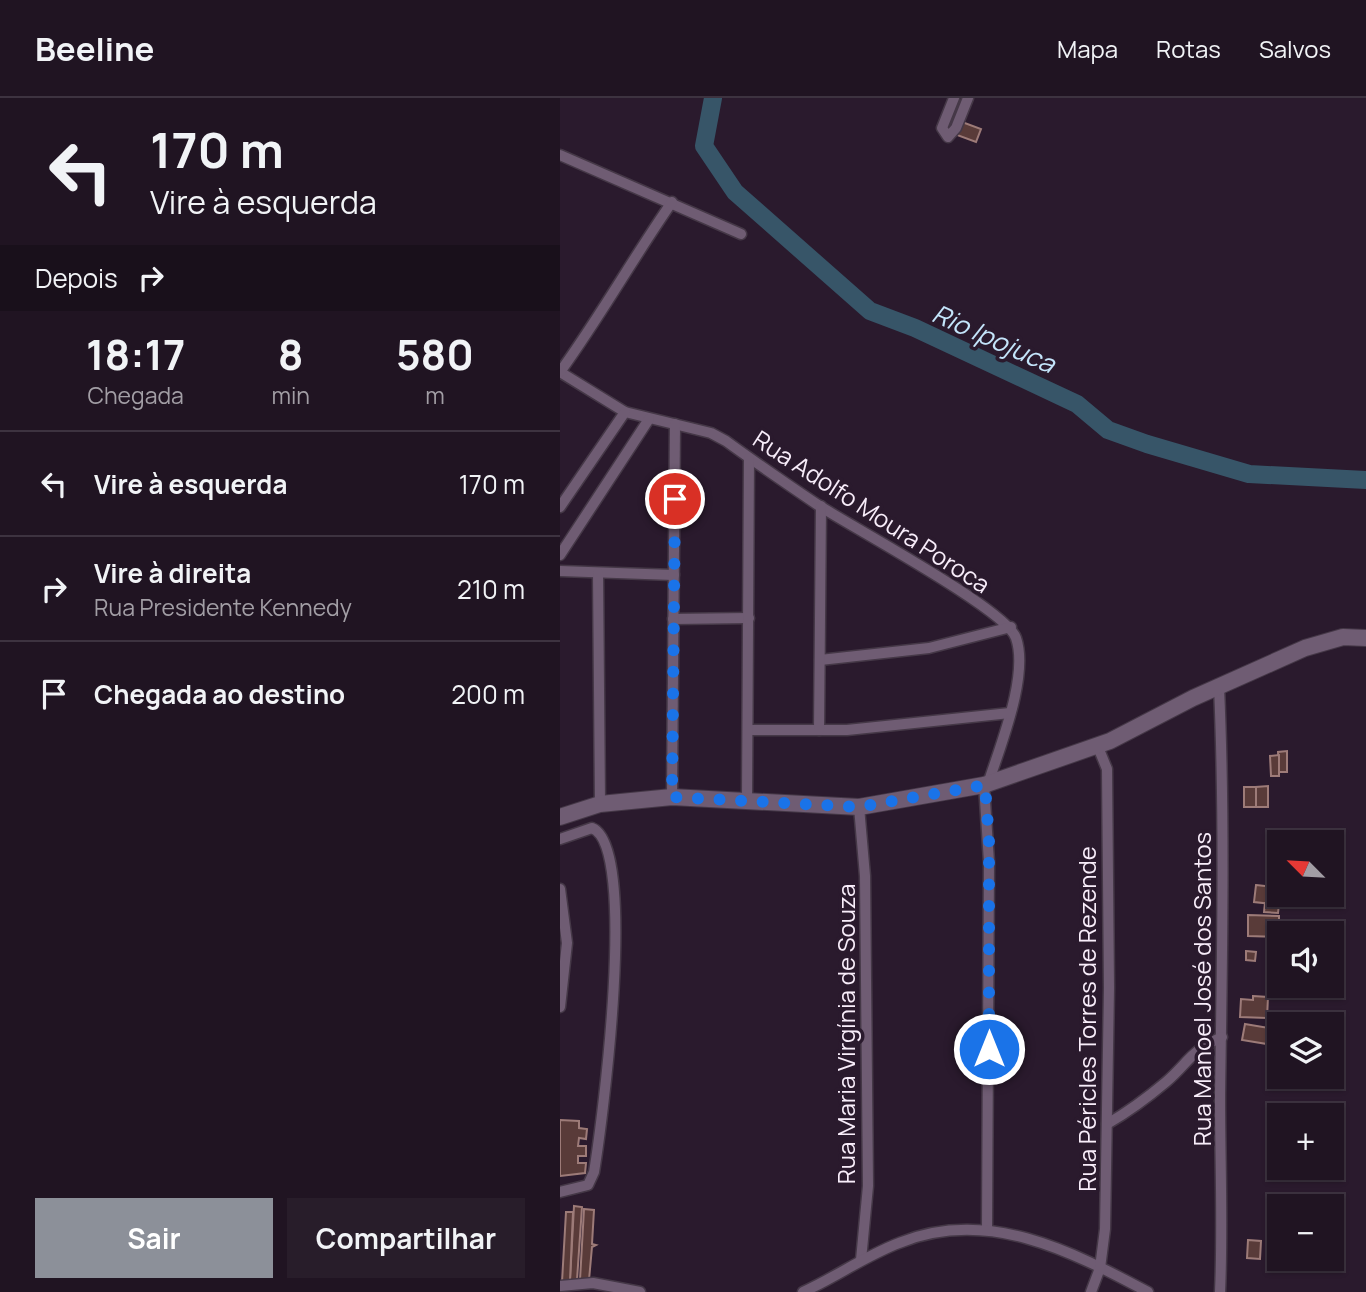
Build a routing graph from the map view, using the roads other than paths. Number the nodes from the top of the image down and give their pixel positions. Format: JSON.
{"nodes":[{"id":1,"x":954,"y":98,"type":"edge"},
{"id":2,"x":968,"y":98,"type":"edge"},
{"id":3,"x":560,"y":155,"type":"edge"},
{"id":4,"x":672,"y":202,"type":"junction"},
{"id":5,"x":741,"y":234,"type":"dead end"},
{"id":6,"x":560,"y":372,"type":"edge"},
{"id":7,"x":625,"y":412,"type":"junction"},
{"id":8,"x":649,"y":419,"type":"junction"},
{"id":9,"x":675,"y":424,"type":"junction"},
{"id":10,"x":749,"y":458,"type":"junction"},
{"id":11,"x":821,"y":506,"type":"junction"},
{"id":12,"x":560,"y":507,"type":"edge"},
{"id":13,"x":560,"y":555,"type":"edge"},
{"id":14,"x":560,"y":571,"type":"edge"},
{"id":15,"x":598,"y":573,"type":"junction"},
{"id":16,"x":674,"y":575,"type":"junction"},
{"id":17,"x":749,"y":618,"type":"junction"},
{"id":18,"x":673,"y":619,"type":"junction"},
{"id":19,"x":1011,"y":627,"type":"junction"},
{"id":20,"x":1366,"y":638,"type":"edge"},
{"id":21,"x":820,"y":660,"type":"junction"},
{"id":22,"x":1219,"y":687,"type":"junction"},
{"id":23,"x":1010,"y":713,"type":"junction"},
{"id":24,"x":748,"y":730,"type":"junction"},
{"id":25,"x":819,"y":730,"type":"junction"},
{"id":26,"x":1098,"y":747,"type":"junction"},
{"id":27,"x":987,"y":785,"type":"junction"},
{"id":28,"x":672,"y":797,"type":"junction"},
{"id":29,"x":747,"y":799,"type":"junction"},
{"id":30,"x":600,"y":804,"type":"junction"},
{"id":31,"x":859,"y":807,"type":"junction"},
{"id":32,"x":560,"y":817,"type":"edge"},
{"id":33,"x":560,"y":839,"type":"edge"},
{"id":34,"x":560,"y":890,"type":"edge"},
{"id":35,"x":560,"y":1007,"type":"edge"},
{"id":36,"x":1222,"y":1037,"type":"junction"},
{"id":37,"x":1107,"y":1124,"type":"junction"},
{"id":38,"x":560,"y":1192,"type":"edge"},
{"id":39,"x":987,"y":1229,"type":"junction"},
{"id":40,"x":861,"y":1259,"type":"junction"},
{"id":41,"x":1100,"y":1268,"type":"junction"},
{"id":42,"x":560,"y":1286,"type":"edge"},
{"id":43,"x":640,"y":1292,"type":"edge"},
{"id":44,"x":803,"y":1292,"type":"edge"},
{"id":45,"x":1091,"y":1292,"type":"edge"},
{"id":46,"x":1148,"y":1292,"type":"edge"},
{"id":47,"x":1220,"y":1292,"type":"edge"}],
"edges":[{"from":1,"to":2,"type":"street"},
{"from":3,"to":4,"type":"street"},
{"from":4,"to":5,"type":"street"},
{"from":4,"to":6,"type":"street"},
{"from":6,"to":7,"type":"street","name":"Rua Adolfo Moura Poroca"},
{"from":7,"to":8,"type":"street","name":"Rua Adolfo Moura Poroca"},
{"from":7,"to":12,"type":"street"},
{"from":8,"to":9,"type":"street","name":"Rua Adolfo Moura Poroca"},
{"from":8,"to":13,"type":"street"},
{"from":9,"to":10,"type":"street","name":"Rua Adolfo Moura Poroca"},
{"from":9,"to":16,"type":"street"},
{"from":10,"to":11,"type":"street","name":"Rua Adolfo Moura Poroca"},
{"from":10,"to":17,"type":"street"},
{"from":11,"to":19,"type":"street","name":"Rua Adolfo Moura Poroca"},
{"from":11,"to":21,"type":"street"},
{"from":14,"to":15,"type":"street"},
{"from":15,"to":16,"type":"street"},
{"from":15,"to":30,"type":"street"},
{"from":16,"to":18,"type":"street"},
{"from":17,"to":18,"type":"street"},
{"from":17,"to":24,"type":"street"},
{"from":18,"to":28,"type":"street"},
{"from":19,"to":21,"type":"street"},
{"from":19,"to":23,"type":"street"},
{"from":20,"to":22,"type":"street"},
{"from":21,"to":25,"type":"street"},
{"from":22,"to":26,"type":"street"},
{"from":22,"to":36,"type":"street","name":"Rua Manoel José dos Santos"},
{"from":23,"to":25,"type":"street"},
{"from":23,"to":27,"type":"street"},
{"from":24,"to":25,"type":"street"},
{"from":24,"to":29,"type":"street"},
{"from":26,"to":27,"type":"street"},
{"from":26,"to":37,"type":"street","name":"Rua Péricles Torres de Rezende"},
{"from":27,"to":31,"type":"street"},
{"from":27,"to":39,"type":"street"},
{"from":28,"to":29,"type":"street"},
{"from":28,"to":30,"type":"street"},
{"from":29,"to":31,"type":"street"},
{"from":30,"to":32,"type":"street"},
{"from":31,"to":40,"type":"street","name":"Rua Maria Virgínia de Souza"},
{"from":33,"to":38,"type":"street"},
{"from":34,"to":35,"type":"street"},
{"from":36,"to":37,"type":"street"},
{"from":36,"to":47,"type":"street","name":"Rua Manoel José dos Santos"},
{"from":37,"to":41,"type":"street","name":"Rua Péricles Torres de Rezende"},
{"from":39,"to":40,"type":"street"},
{"from":39,"to":41,"type":"street"},
{"from":40,"to":44,"type":"street"},
{"from":41,"to":45,"type":"street","name":"Rua Péricles Torres de Rezende"},
{"from":41,"to":46,"type":"street"},
{"from":42,"to":43,"type":"street"}]}
